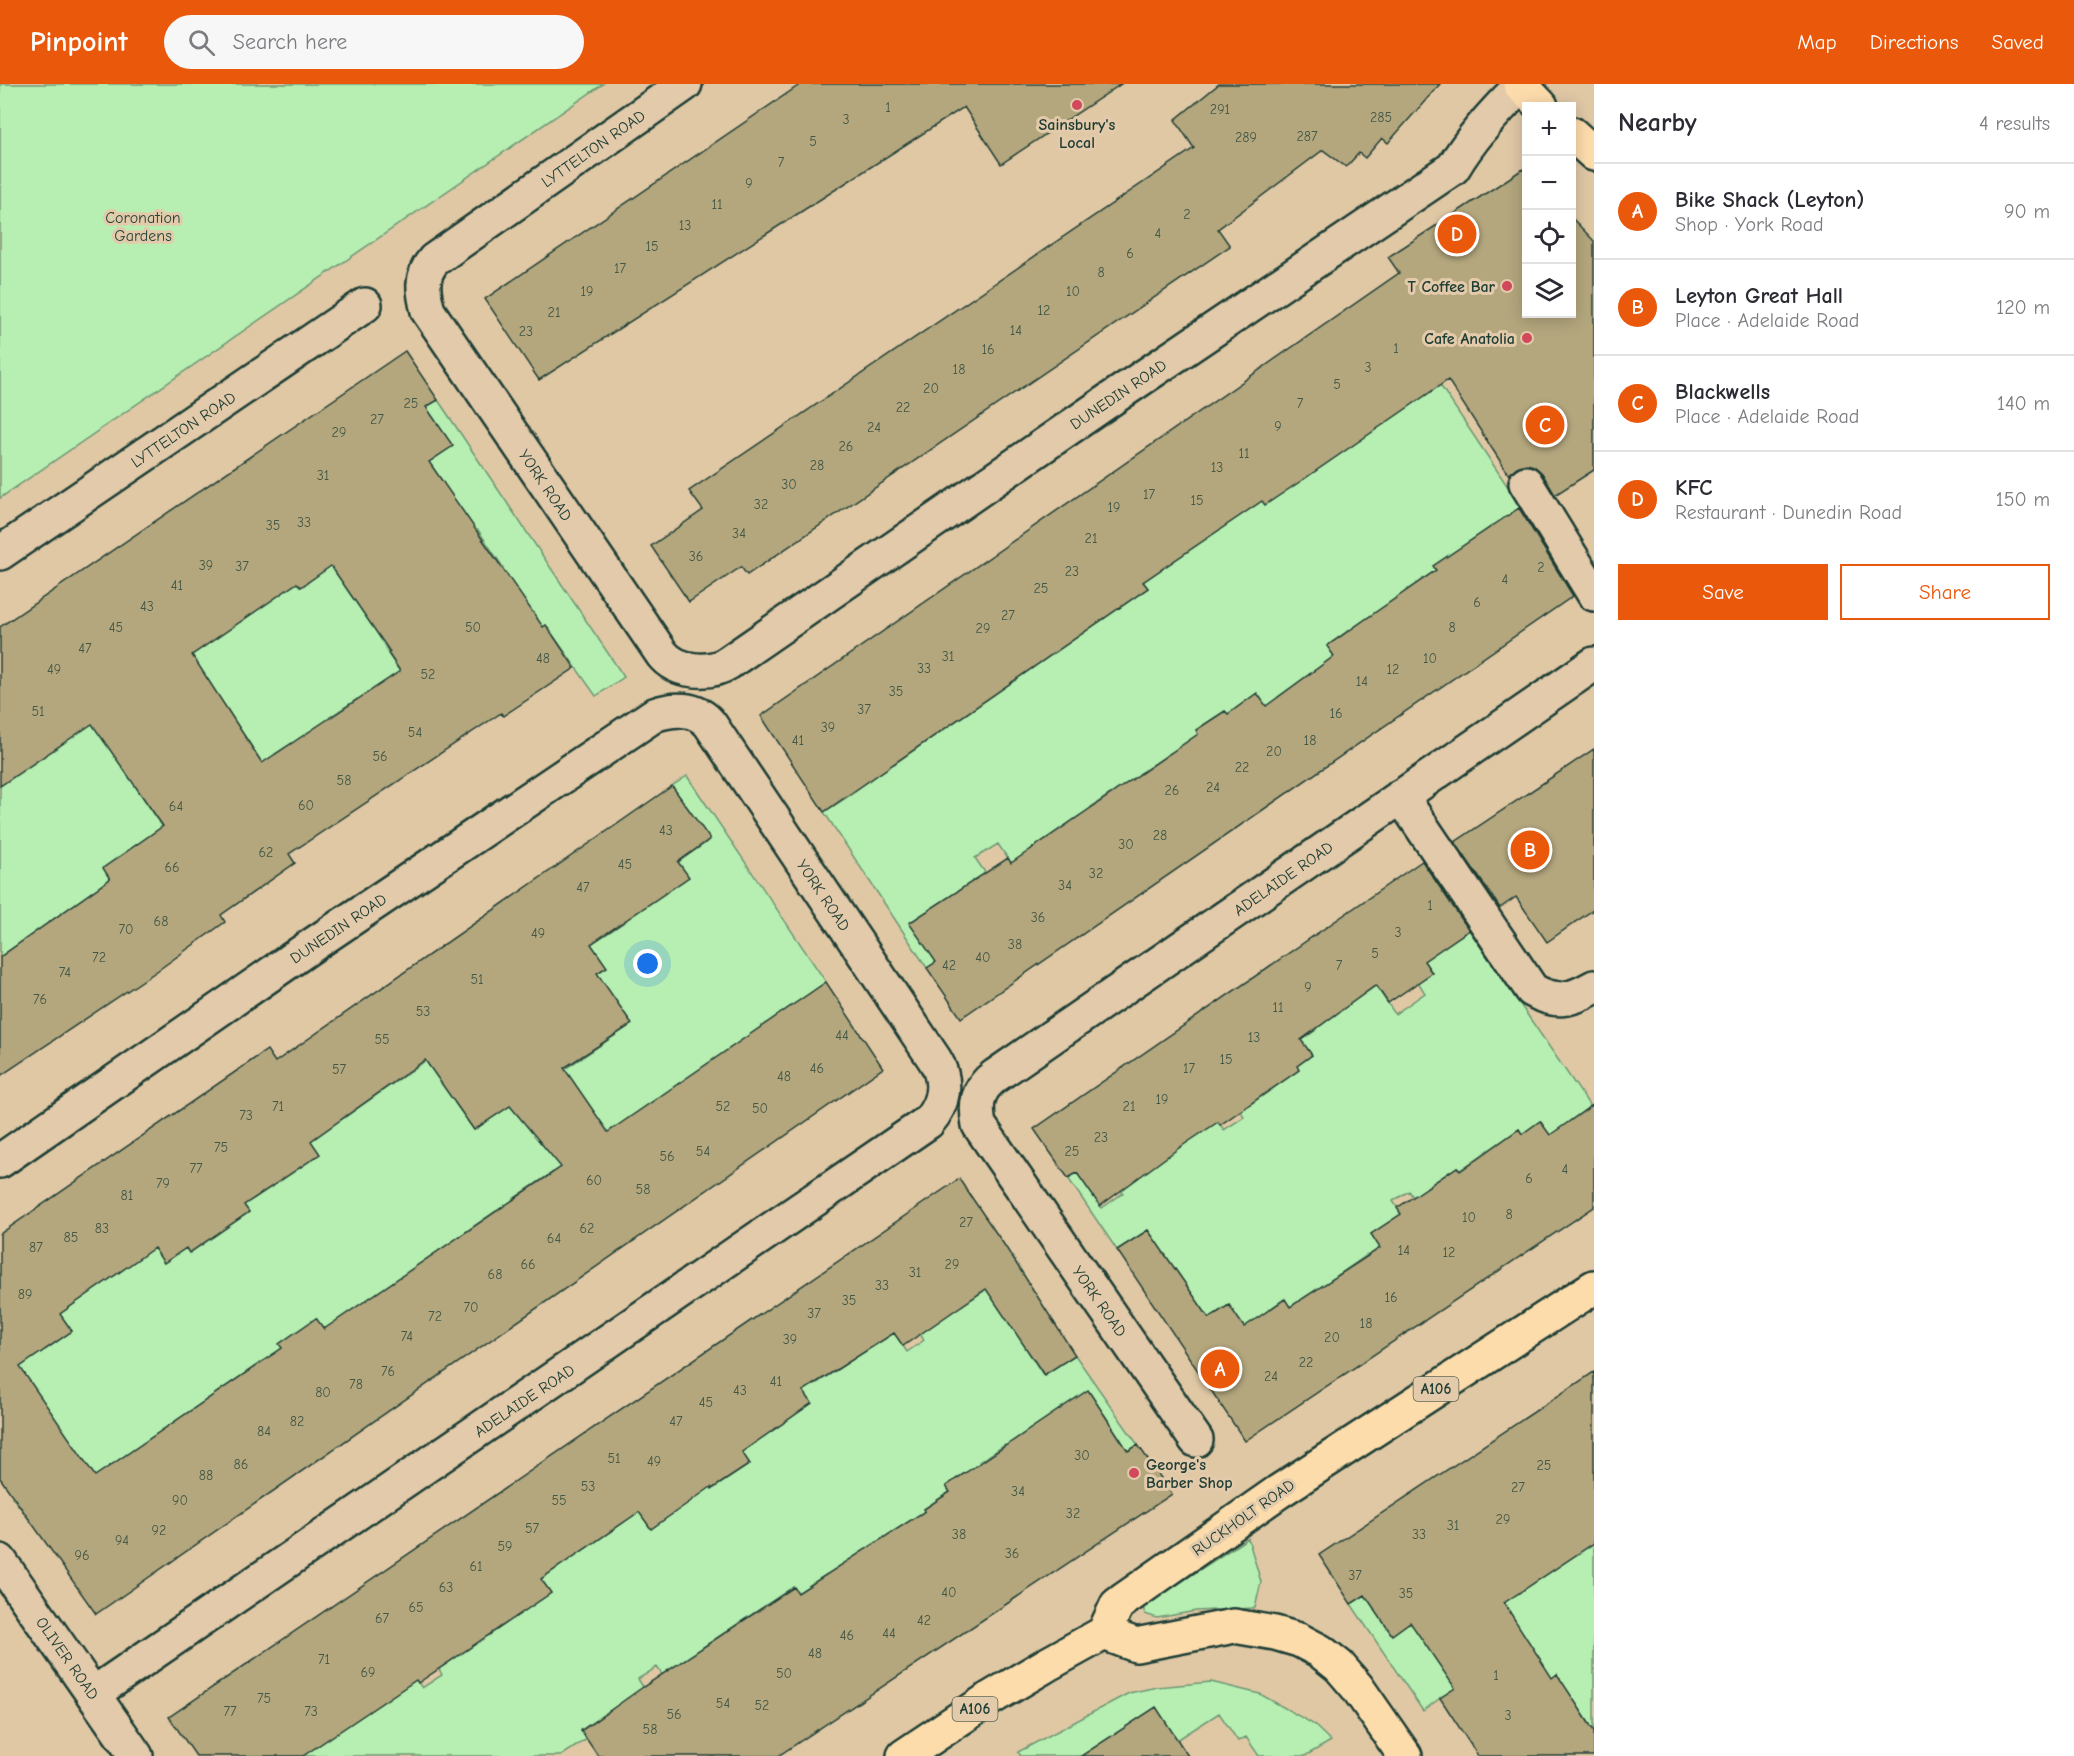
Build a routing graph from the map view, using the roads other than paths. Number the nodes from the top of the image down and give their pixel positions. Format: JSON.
{"nodes":[{"id":1,"x":685,"y":84,"type":"edge"},
{"id":2,"x":1528,"y":92,"type":"edge"},
{"id":3,"x":1576,"y":138,"type":"edge"},
{"id":4,"x":1594,"y":154,"type":"edge"},
{"id":5,"x":424,"y":282,"type":"joint"},
{"id":6,"x":365,"y":305,"type":"dead end"},
{"id":7,"x":1526,"y":483,"type":"dead end"},
{"id":8,"x":0,"y":553,"type":"edge"},
{"id":9,"x":1594,"y":594,"type":"edge"},
{"id":10,"x":1594,"y":664,"type":"edge"},
{"id":11,"x":692,"y":670,"type":"joint"},
{"id":12,"x":684,"y":710,"type":"joint"},
{"id":13,"x":1401,"y":796,"type":"junction"},
{"id":14,"x":1594,"y":987,"type":"edge"},
{"id":15,"x":943,"y":1096,"type":"joint"},
{"id":16,"x":977,"y":1098,"type":"joint"},
{"id":17,"x":0,"y":1161,"type":"edge"},
{"id":18,"x":1594,"y":1287,"type":"edge"},
{"id":19,"x":1196,"y":1440,"type":"dead end"},
{"id":20,"x":0,"y":1561,"type":"edge"},
{"id":21,"x":1104,"y":1633,"type":"junction"},
{"id":22,"x":93,"y":1694,"type":"junction"},
{"id":23,"x":136,"y":1756,"type":"edge"},
{"id":24,"x":904,"y":1756,"type":"edge"},
{"id":25,"x":1405,"y":1756,"type":"edge"}],
"edges":[{"from":1,"to":5,"type":"street","name":"LYTTELTON ROAD"},
{"from":2,"to":11,"type":"street","name":"DUNEDIN ROAD"},
{"from":3,"to":4,"type":"main road"},
{"from":5,"to":11,"type":"street","name":"YORK ROAD"},
{"from":6,"to":8,"type":"street","name":"LYTTELTON ROAD"},
{"from":7,"to":9,"type":"street"},
{"from":10,"to":13,"type":"street","name":"ADELAIDE ROAD"},
{"from":12,"to":15,"type":"street","name":"YORK ROAD"},
{"from":12,"to":17,"type":"street","name":"DUNEDIN ROAD"},
{"from":13,"to":14,"type":"street"},
{"from":13,"to":16,"type":"street","name":"ADELAIDE ROAD"},
{"from":15,"to":22,"type":"street","name":"ADELAIDE ROAD"},
{"from":16,"to":19,"type":"street","name":"YORK ROAD"},
{"from":18,"to":21,"type":"main road","name":"RUCKHOLT ROAD","number":"A106"},
{"from":20,"to":22,"type":"street","name":"OLIVER ROAD"},
{"from":21,"to":24,"type":"main road","number":"A106"},
{"from":21,"to":25,"type":"main road"},
{"from":22,"to":23,"type":"street","name":"OLIVER ROAD"}]}
